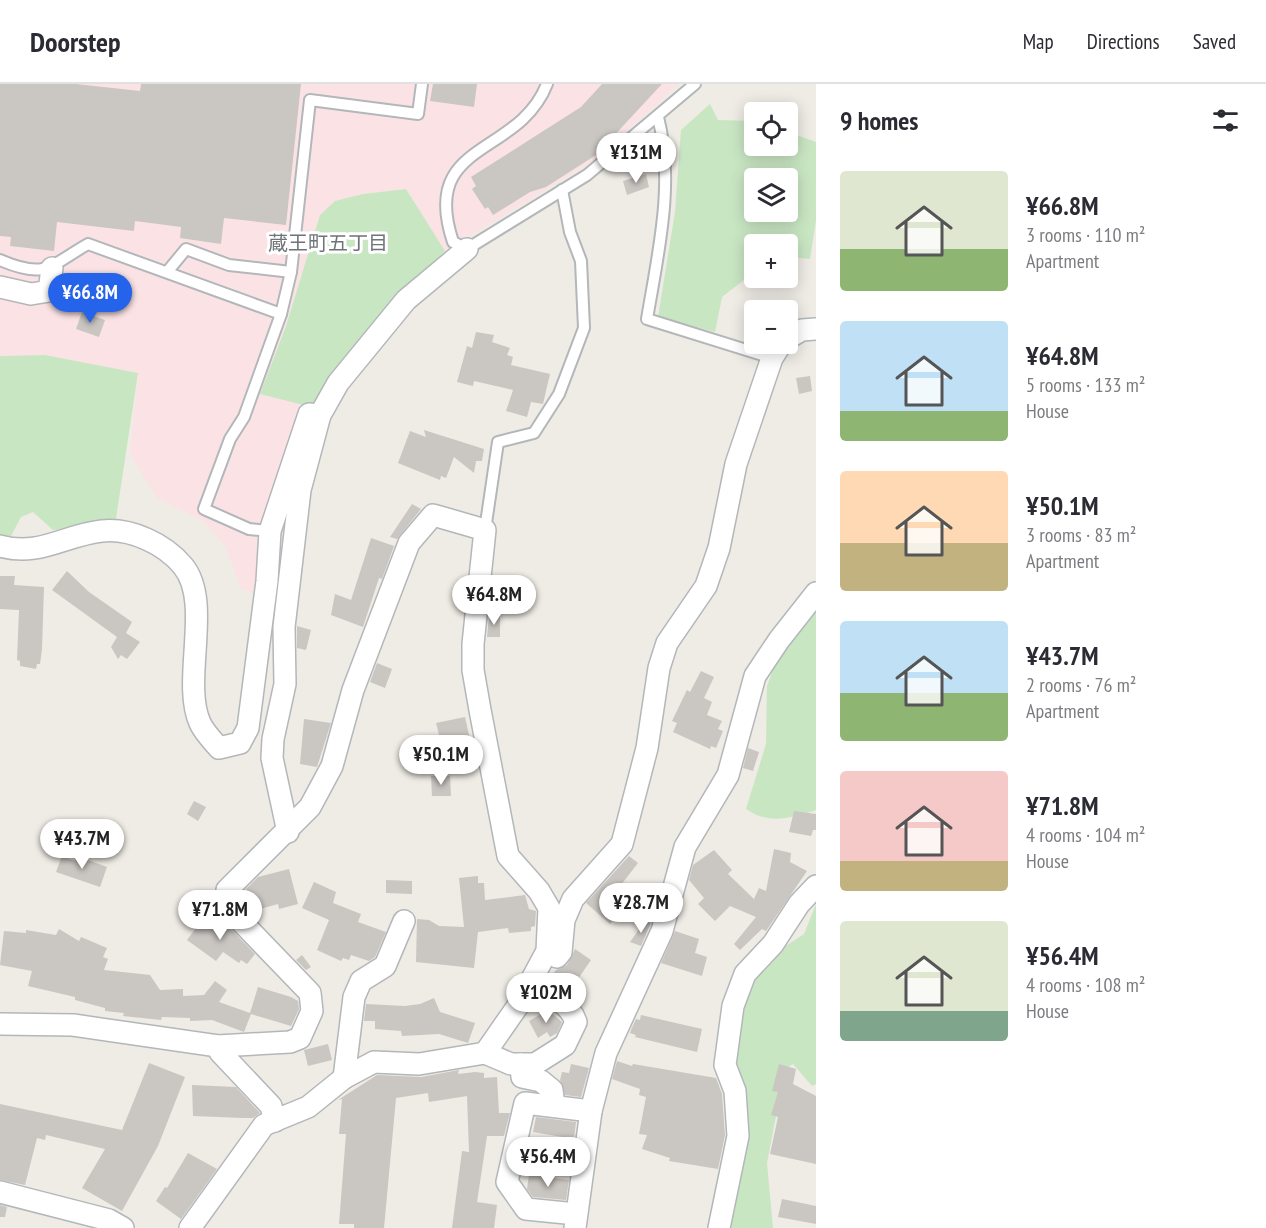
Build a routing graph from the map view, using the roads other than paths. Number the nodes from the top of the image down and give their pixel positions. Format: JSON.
{"nodes":[{"id":1,"x":422,"y":84,"type":"edge"},
{"id":2,"x":547,"y":84,"type":"edge"},
{"id":3,"x":695,"y":84,"type":"edge"},
{"id":4,"x":658,"y":117,"type":"junction"},
{"id":5,"x":562,"y":190,"type":"junction"},
{"id":6,"x":467,"y":249,"type":"junction"},
{"id":7,"x":0,"y":260,"type":"edge"},
{"id":8,"x":52,"y":268,"type":"junction"},
{"id":9,"x":167,"y":272,"type":"junction"},
{"id":10,"x":291,"y":272,"type":"junction"},
{"id":11,"x":0,"y":287,"type":"edge"},
{"id":12,"x":281,"y":314,"type":"junction"},
{"id":13,"x":816,"y":329,"type":"edge"},
{"id":14,"x":798,"y":332,"type":"edge"},
{"id":15,"x":744,"y":343,"type":"edge"},
{"id":16,"x":775,"y":354,"type":"edge"},
{"id":17,"x":320,"y":414,"type":"junction"},
{"id":18,"x":485,"y":530,"type":"junction"},
{"id":19,"x":270,"y":531,"type":"junction"},
{"id":20,"x":0,"y":546,"type":"edge"},
{"id":21,"x":816,"y":593,"type":"edge"},
{"id":22,"x":288,"y":832,"type":"junction"},
{"id":23,"x":816,"y":886,"type":"edge"},
{"id":24,"x":404,"y":921,"type":"dead end"},
{"id":25,"x":526,"y":989,"type":"junction"},
{"id":26,"x":0,"y":1024,"type":"edge"},
{"id":27,"x":218,"y":1046,"type":"junction"},
{"id":28,"x":485,"y":1053,"type":"junction"},
{"id":29,"x":521,"y":1064,"type":"junction"},
{"id":30,"x":344,"y":1078,"type":"junction"},
{"id":31,"x":554,"y":1106,"type":"junction"},
{"id":32,"x":591,"y":1111,"type":"junction"},
{"id":33,"x":275,"y":1121,"type":"junction"},
{"id":34,"x":0,"y":1192,"type":"edge"},
{"id":35,"x":576,"y":1221,"type":"edge"},
{"id":36,"x":123,"y":1228,"type":"edge"},
{"id":37,"x":190,"y":1228,"type":"edge"},
{"id":38,"x":719,"y":1228,"type":"edge"}],
"edges":[{"from":1,"to":10,"type":"lane"},
{"from":2,"to":6,"type":"lane"},
{"from":3,"to":4,"type":"lane"},
{"from":4,"to":5,"type":"lane"},
{"from":4,"to":15,"type":"lane"},
{"from":5,"to":6,"type":"lane"},
{"from":5,"to":18,"type":"lane"},
{"from":6,"to":17,"type":"street"},
{"from":7,"to":8,"type":"lane"},
{"from":8,"to":9,"type":"lane"},
{"from":8,"to":11,"type":"street"},
{"from":9,"to":10,"type":"lane"},
{"from":9,"to":12,"type":"lane"},
{"from":10,"to":12,"type":"lane"},
{"from":12,"to":19,"type":"lane"},
{"from":13,"to":14,"type":"street"},
{"from":16,"to":25,"type":"street"},
{"from":17,"to":19,"type":"street"},
{"from":17,"to":22,"type":"street"},
{"from":18,"to":22,"type":"street"},
{"from":18,"to":25,"type":"street"},
{"from":19,"to":20,"type":"street"},
{"from":21,"to":32,"type":"street"},
{"from":22,"to":27,"type":"street"},
{"from":23,"to":38,"type":"street"},
{"from":24,"to":30,"type":"street"},
{"from":25,"to":28,"type":"street"},
{"from":25,"to":29,"type":"street"},
{"from":26,"to":27,"type":"street"},
{"from":27,"to":33,"type":"street"},
{"from":28,"to":29,"type":"street"},
{"from":28,"to":30,"type":"street"},
{"from":29,"to":31,"type":"street"},
{"from":30,"to":33,"type":"street"},
{"from":31,"to":32,"type":"street"},
{"from":31,"to":35,"type":"street"},
{"from":32,"to":35,"type":"street"},
{"from":33,"to":37,"type":"street"},
{"from":34,"to":36,"type":"street"}]}
